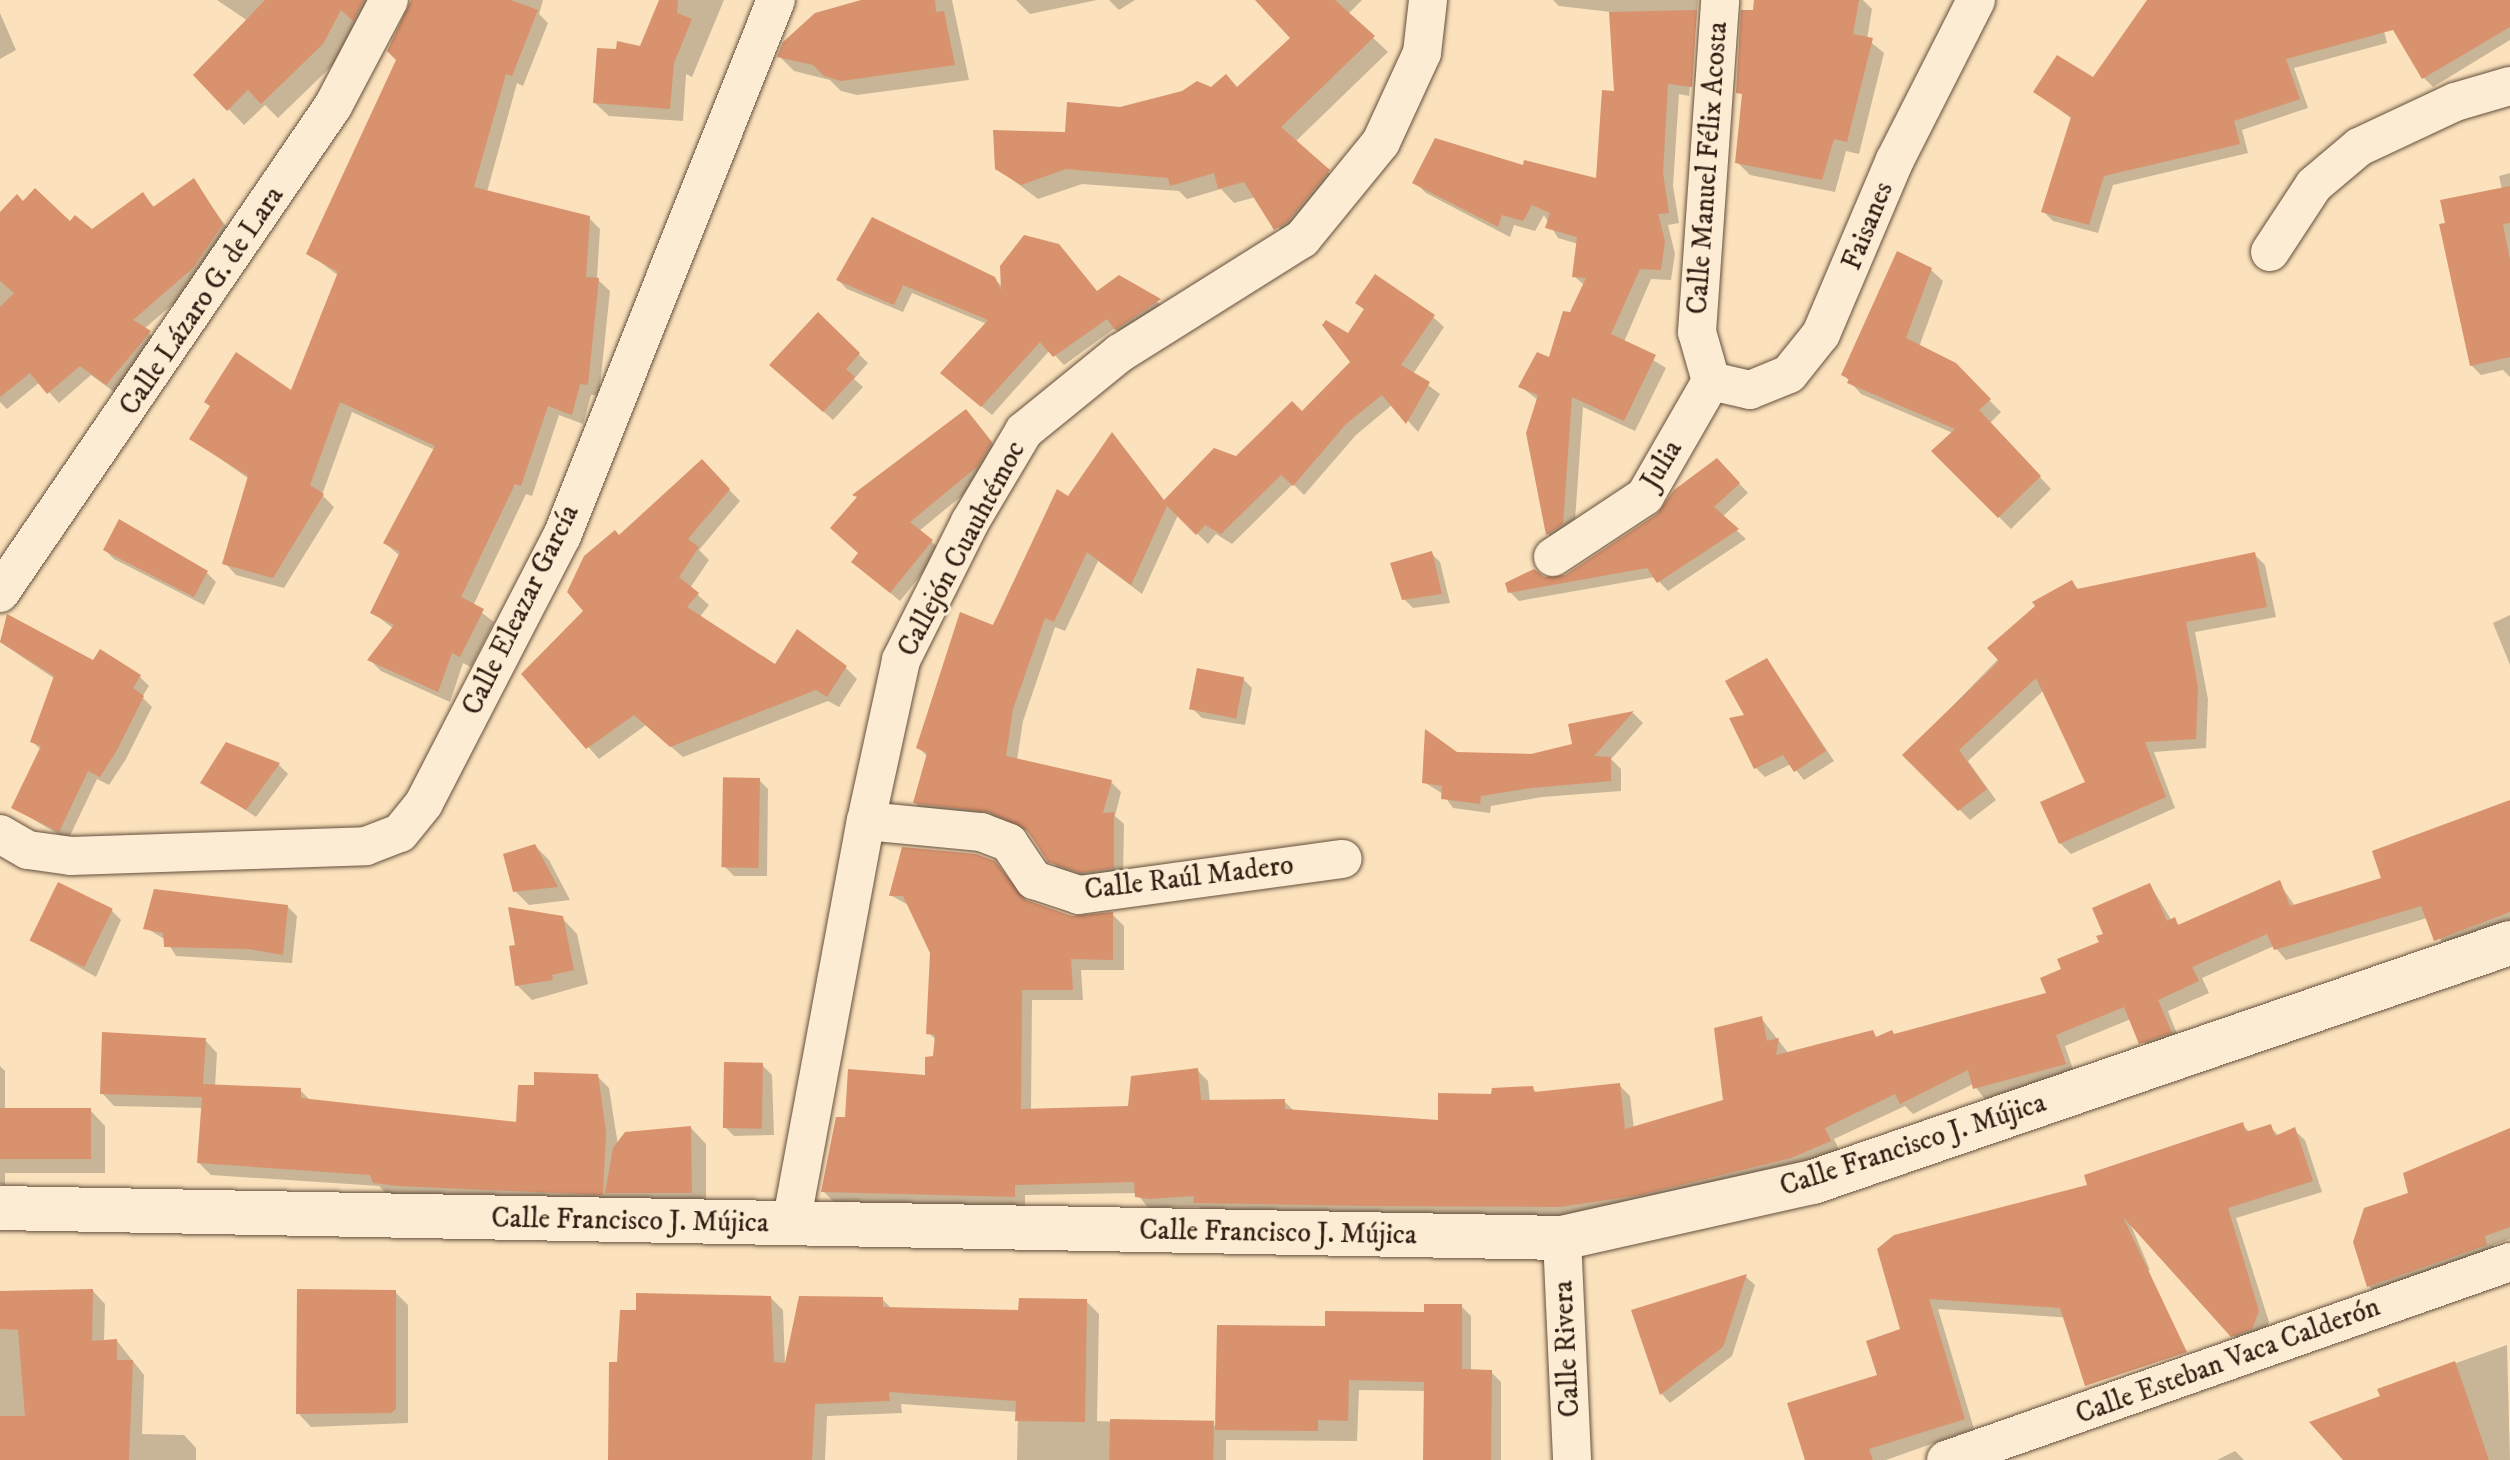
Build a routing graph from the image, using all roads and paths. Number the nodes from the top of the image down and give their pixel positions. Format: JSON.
{"nodes":[{"id":1,"x":389,"y":0,"type":"edge"},
{"id":2,"x":776,"y":0,"type":"edge"},
{"id":3,"x":1428,"y":0,"type":"edge"},
{"id":4,"x":1720,"y":0,"type":"edge"},
{"id":5,"x":1976,"y":0,"type":"edge"},
{"id":6,"x":2510,"y":86,"type":"edge"},
{"id":7,"x":2270,"y":252,"type":"dead end"},
{"id":8,"x":1711,"y":381,"type":"junction"},
{"id":9,"x":1553,"y":557,"type":"dead end"},
{"id":10,"x":0,"y":593,"type":"edge"},
{"id":11,"x":866,"y":821,"type":"junction"},
{"id":12,"x":0,"y":834,"type":"edge"},
{"id":13,"x":1343,"y":859,"type":"dead end"},
{"id":14,"x":2510,"y":943,"type":"edge"},
{"id":15,"x":0,"y":1208,"type":"edge"},
{"id":16,"x":791,"y":1224,"type":"junction"},
{"id":17,"x":1562,"y":1238,"type":"junction"},
{"id":18,"x":2510,"y":1262,"type":"edge"},
{"id":19,"x":1572,"y":1460,"type":"edge"},
{"id":20,"x":1946,"y":1460,"type":"edge"}],
"edges":[{"from":1,"to":10,"type":"street","name":"Calle Lázaro G. de Lara"},
{"from":2,"to":12,"type":"street","name":"Calle Eleazar García"},
{"from":3,"to":11,"type":"street","name":"Callejón Cuauhtémoc"},
{"from":4,"to":8,"type":"street","name":"Calle Manuel Félix Acosta"},
{"from":5,"to":8,"type":"street","name":"Faisanes"},
{"from":6,"to":7,"type":"street"},
{"from":8,"to":9,"type":"street","name":"Julia"},
{"from":11,"to":13,"type":"street","name":"Calle Raúl Madero"},
{"from":11,"to":16,"type":"street","name":"Callejón Cuauhtémoc"},
{"from":14,"to":17,"type":"street","name":"Calle Francisco J. Mújica"},
{"from":15,"to":16,"type":"street","name":"Calle Francisco J. Mújica"},
{"from":16,"to":17,"type":"street","name":"Calle Francisco J. Mújica"},
{"from":17,"to":19,"type":"street","name":"Calle Rivera"},
{"from":18,"to":20,"type":"street","name":"Calle Esteban Vaca Calderón"}]}
